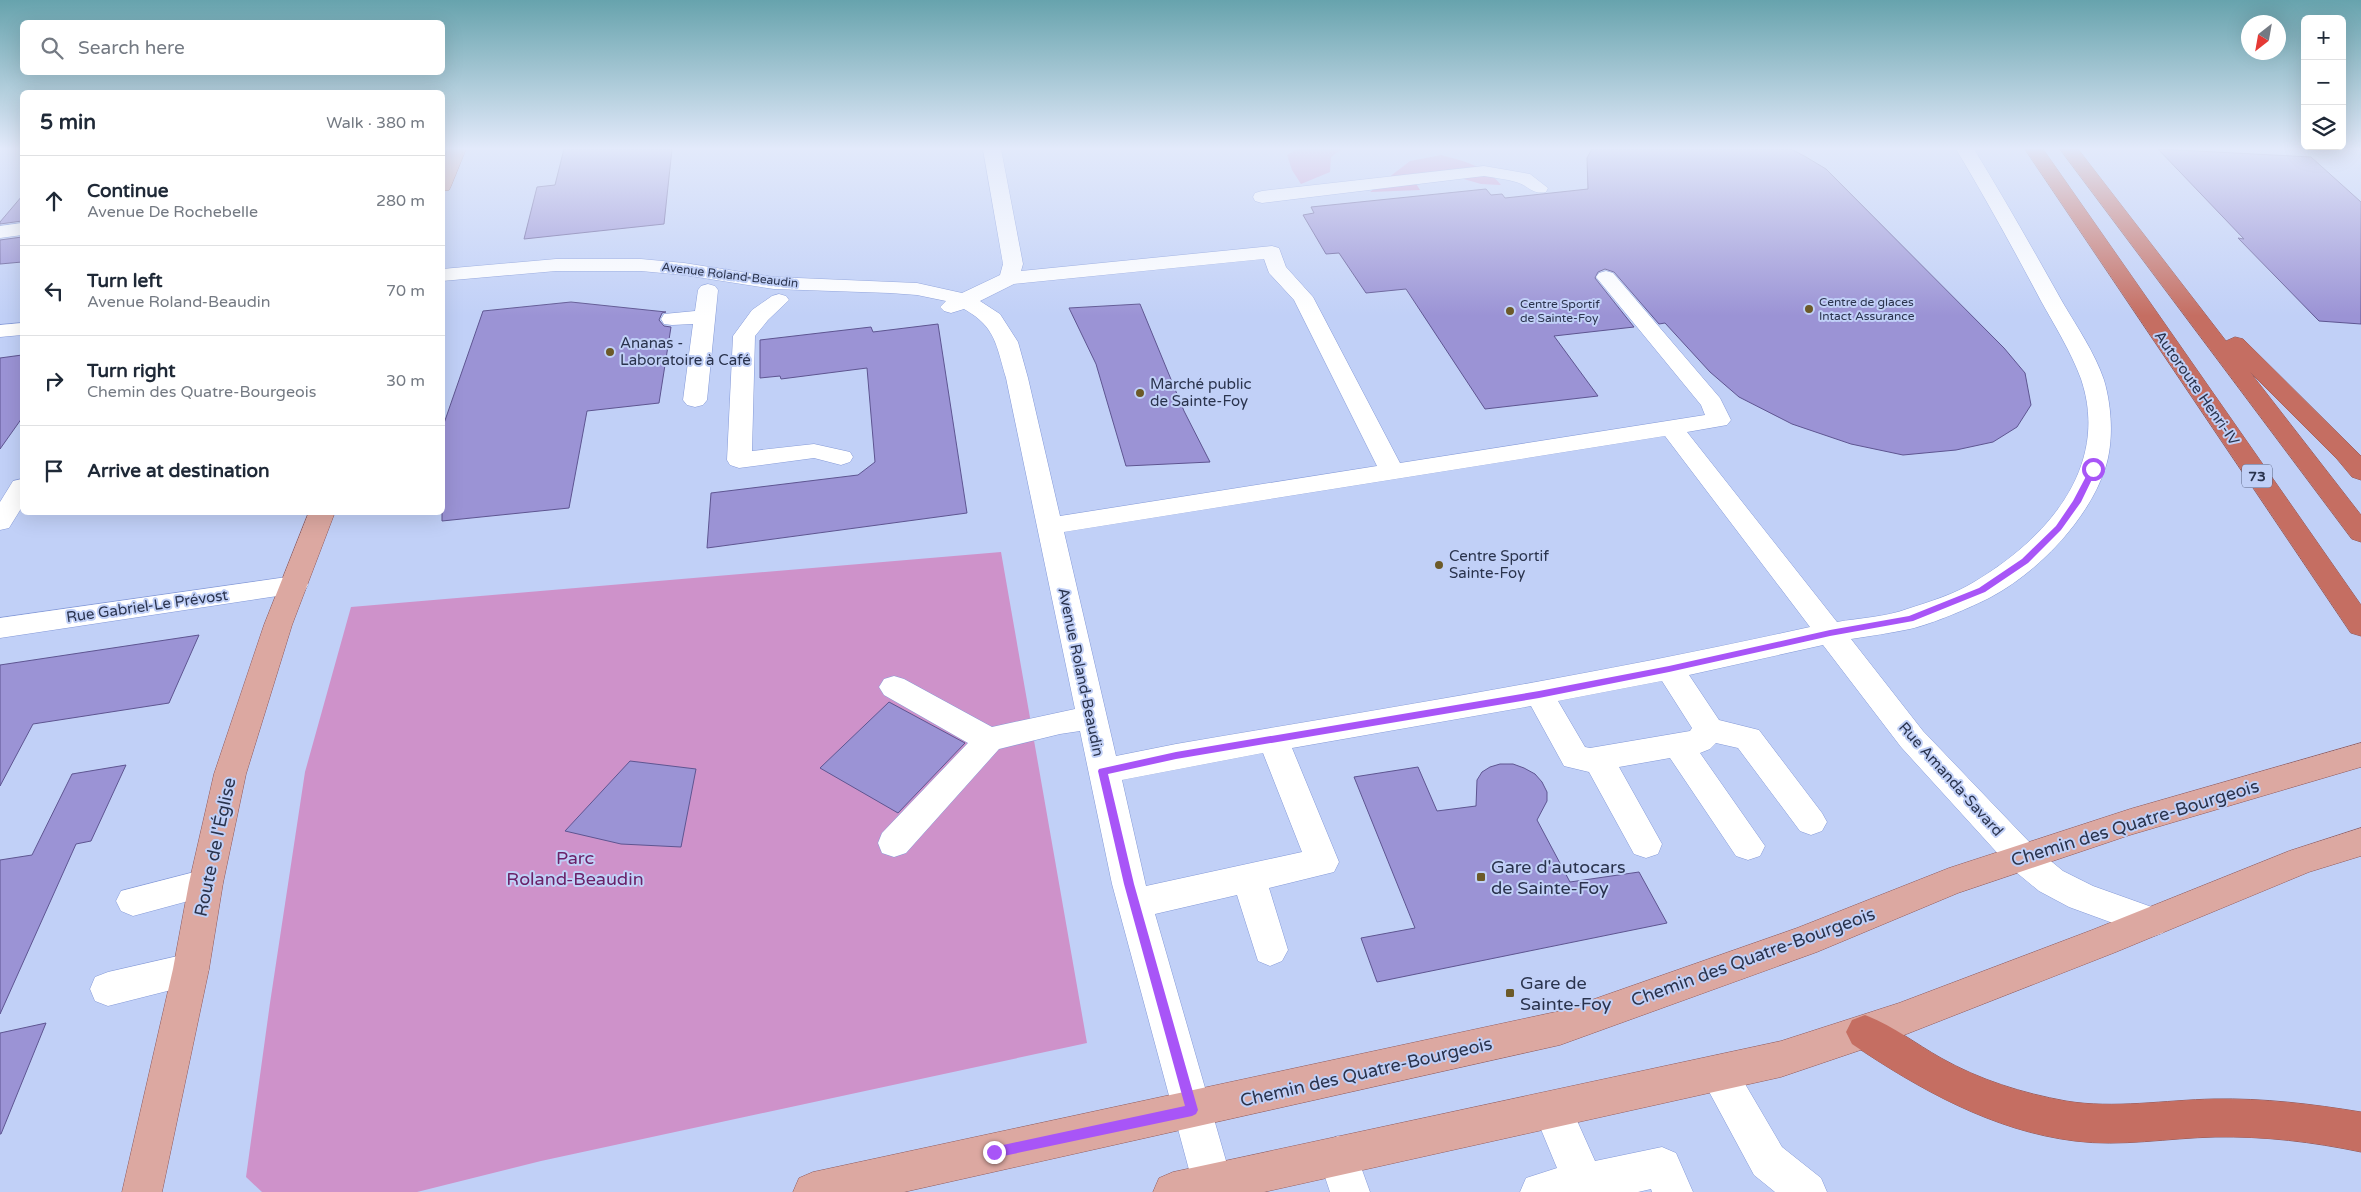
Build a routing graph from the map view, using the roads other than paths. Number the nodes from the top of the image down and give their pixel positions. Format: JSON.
{"nodes":[{"id":1,"x":1002,"y":205,"type":"edge"},
{"id":2,"x":1999,"y":205,"type":"edge"},
{"id":3,"x":2071,"y":205,"type":"edge"},
{"id":4,"x":2111,"y":205,"type":"edge"},
{"id":5,"x":20,"y":230,"type":"edge"},
{"id":6,"x":0,"y":232,"type":"edge"},
{"id":7,"x":445,"y":275,"type":"edge"},
{"id":8,"x":2166,"y":276,"type":"junction"},
{"id":9,"x":1606,"y":277,"type":"dead end"},
{"id":10,"x":1009,"y":278,"type":"junction"},
{"id":11,"x":708,"y":290,"type":"junction"},
{"id":12,"x":445,"y":291,"type":"edge"},
{"id":13,"x":779,"y":300,"type":"junction"},
{"id":14,"x":963,"y":300,"type":"junction"},
{"id":15,"x":943,"y":311,"type":"junction"},
{"id":16,"x":704,"y":317,"type":"junction"},
{"id":17,"x":672,"y":319,"type":"dead end"},
{"id":18,"x":20,"y":329,"type":"edge"},
{"id":19,"x":0,"y":331,"type":"edge"},
{"id":20,"x":1012,"y":361,"type":"junction"},
{"id":21,"x":695,"y":400,"type":"dead end"},
{"id":22,"x":1671,"y":428,"type":"junction"},
{"id":23,"x":841,"y":457,"type":"dead end"},
{"id":24,"x":1392,"y":472,"type":"junction"},
{"id":25,"x":2361,"y":472,"type":"edge"},
{"id":26,"x":20,"y":490,"type":"edge"},
{"id":27,"x":321,"y":515,"type":"edge"},
{"id":28,"x":0,"y":522,"type":"edge"},
{"id":29,"x":1049,"y":526,"type":"junction"},
{"id":30,"x":2361,"y":533,"type":"edge"},
{"id":31,"x":294,"y":585,"type":"junction"},
{"id":32,"x":2361,"y":626,"type":"edge"},
{"id":33,"x":0,"y":628,"type":"edge"},
{"id":34,"x":1830,"y":633,"type":"junction"},
{"id":35,"x":1669,"y":669,"type":"junction"},
{"id":36,"x":894,"y":687,"type":"dead end"},
{"id":37,"x":1539,"y":694,"type":"junction"},
{"id":38,"x":1092,"y":718,"type":"junction"},
{"id":39,"x":1709,"y":730,"type":"junction"},
{"id":40,"x":988,"y":740,"type":"junction"},
{"id":41,"x":1274,"y":740,"type":"junction"},
{"id":42,"x":1678,"y":745,"type":"junction"},
{"id":43,"x":2361,"y":755,"type":"edge"},
{"id":44,"x":1598,"y":759,"type":"junction"},
{"id":45,"x":1103,"y":771,"type":"junction"},
{"id":46,"x":1810,"y":822,"type":"dead end"},
{"id":47,"x":2361,"y":842,"type":"edge"},
{"id":48,"x":894,"y":843,"type":"dead end"},
{"id":49,"x":1646,"y":844,"type":"dead end"},
{"id":50,"x":1748,"y":846,"type":"dead end"},
{"id":51,"x":2023,"y":858,"type":"junction"},
{"id":52,"x":1249,"y":878,"type":"junction"},
{"id":53,"x":206,"y":883,"type":"junction"},
{"id":54,"x":133,"y":901,"type":"dead end"},
{"id":55,"x":1135,"y":903,"type":"junction"},
{"id":56,"x":2151,"y":922,"type":"junction"},
{"id":57,"x":1270,"y":950,"type":"dead end"},
{"id":58,"x":191,"y":969,"type":"junction"},
{"id":59,"x":108,"y":989,"type":"dead end"},
{"id":60,"x":1865,"y":1032,"type":"junction"},
{"id":61,"x":1718,"y":1073,"type":"junction"},
{"id":62,"x":1192,"y":1110,"type":"junction"},
{"id":63,"x":1552,"y":1110,"type":"junction"},
{"id":64,"x":2361,"y":1132,"type":"edge"},
{"id":65,"x":1338,"y":1156,"type":"junction"},
{"id":66,"x":1214,"y":1187,"type":"edge"},
{"id":67,"x":1585,"y":1187,"type":"edge"},
{"id":68,"x":142,"y":1192,"type":"edge"},
{"id":69,"x":813,"y":1192,"type":"edge"},
{"id":70,"x":1173,"y":1192,"type":"edge"},
{"id":71,"x":1350,"y":1192,"type":"edge"},
{"id":72,"x":1540,"y":1192,"type":"edge"},
{"id":73,"x":1673,"y":1192,"type":"edge"},
{"id":74,"x":1808,"y":1192,"type":"edge"}],
"edges":[{"from":1,"to":10,"type":"street"},
{"from":2,"to":34,"type":"street"},
{"from":3,"to":32,"type":"highway","name":"Autoroute Henri-IV","number":"73"},
{"from":4,"to":8,"type":"highway"},
{"from":5,"to":6,"type":"street"},
{"from":7,"to":14,"type":"street","name":"Avenue Roland-Beaudin"},
{"from":8,"to":25,"type":"highway"},
{"from":8,"to":30,"type":"highway"},
{"from":9,"to":22,"type":"street"},
{"from":10,"to":14,"type":"street"},
{"from":10,"to":24,"type":"street"},
{"from":11,"to":12,"type":"street","name":"Avenue Roland-Beaudin"},
{"from":11,"to":13,"type":"street","name":"Avenue Roland-Beaudin"},
{"from":11,"to":16,"type":"street"},
{"from":13,"to":15,"type":"street","name":"Avenue Roland-Beaudin"},
{"from":13,"to":23,"type":"street"},
{"from":14,"to":15,"type":"street"},
{"from":14,"to":20,"type":"street","name":"Avenue Roland-Beaudin"},
{"from":15,"to":20,"type":"street","name":"Avenue Roland-Beaudin"},
{"from":16,"to":17,"type":"street"},
{"from":16,"to":21,"type":"street"},
{"from":18,"to":19,"type":"street"},
{"from":20,"to":29,"type":"street","name":"Avenue Roland-Beaudin"},
{"from":22,"to":24,"type":"street"},
{"from":22,"to":34,"type":"street","name":"Rue Amanda-Savard"},
{"from":24,"to":29,"type":"street"},
{"from":26,"to":28,"type":"street"},
{"from":27,"to":31,"type":"main road","name":"Route de l'Église"},
{"from":29,"to":38,"type":"street","name":"Avenue Roland-Beaudin"},
{"from":31,"to":33,"type":"street","name":"Rue Gabriel-Le Prévost"},
{"from":31,"to":53,"type":"main road","name":"Route de l'Église"},
{"from":34,"to":35,"type":"street"},
{"from":34,"to":51,"type":"street","name":"Rue Amanda-Savard"},
{"from":35,"to":37,"type":"street"},
{"from":35,"to":39,"type":"street"},
{"from":36,"to":40,"type":"street"},
{"from":37,"to":41,"type":"street"},
{"from":37,"to":44,"type":"street"},
{"from":38,"to":40,"type":"street"},
{"from":38,"to":45,"type":"street","name":"Avenue Roland-Beaudin"},
{"from":39,"to":42,"type":"street"},
{"from":39,"to":46,"type":"street"},
{"from":40,"to":48,"type":"street"},
{"from":41,"to":45,"type":"street"},
{"from":41,"to":52,"type":"street"},
{"from":42,"to":44,"type":"street"},
{"from":42,"to":50,"type":"street"},
{"from":43,"to":51,"type":"main road","name":"Chemin des Quatre-Bourgeois"},
{"from":44,"to":49,"type":"street"},
{"from":45,"to":55,"type":"street","name":"Avenue Roland-Beaudin"},
{"from":47,"to":56,"type":"main road"},
{"from":51,"to":56,"type":"street","name":"Rue Amanda-Savard"},
{"from":51,"to":62,"type":"main road","name":"Chemin des Quatre-Bourgeois"},
{"from":52,"to":55,"type":"street"},
{"from":52,"to":57,"type":"street"},
{"from":53,"to":54,"type":"street"},
{"from":53,"to":58,"type":"main road","name":"Route de l'Église"},
{"from":55,"to":62,"type":"street","name":"Avenue Roland-Beaudin"},
{"from":56,"to":60,"type":"main road"},
{"from":58,"to":59,"type":"street"},
{"from":58,"to":68,"type":"main road","name":"Route de l'Église"},
{"from":60,"to":61,"type":"main road"},
{"from":60,"to":64,"type":"highway"},
{"from":61,"to":63,"type":"main road"},
{"from":61,"to":74,"type":"street"},
{"from":62,"to":66,"type":"street","name":"Avenue Roland-Beaudin"},
{"from":62,"to":69,"type":"main road","name":"Chemin des Quatre-Bourgeois"},
{"from":63,"to":65,"type":"main road"},
{"from":63,"to":67,"type":"street"},
{"from":65,"to":66,"type":"main road"},
{"from":65,"to":71,"type":"street"},
{"from":66,"to":70,"type":"main road"},
{"from":67,"to":72,"type":"street"},
{"from":67,"to":73,"type":"street"}]}
